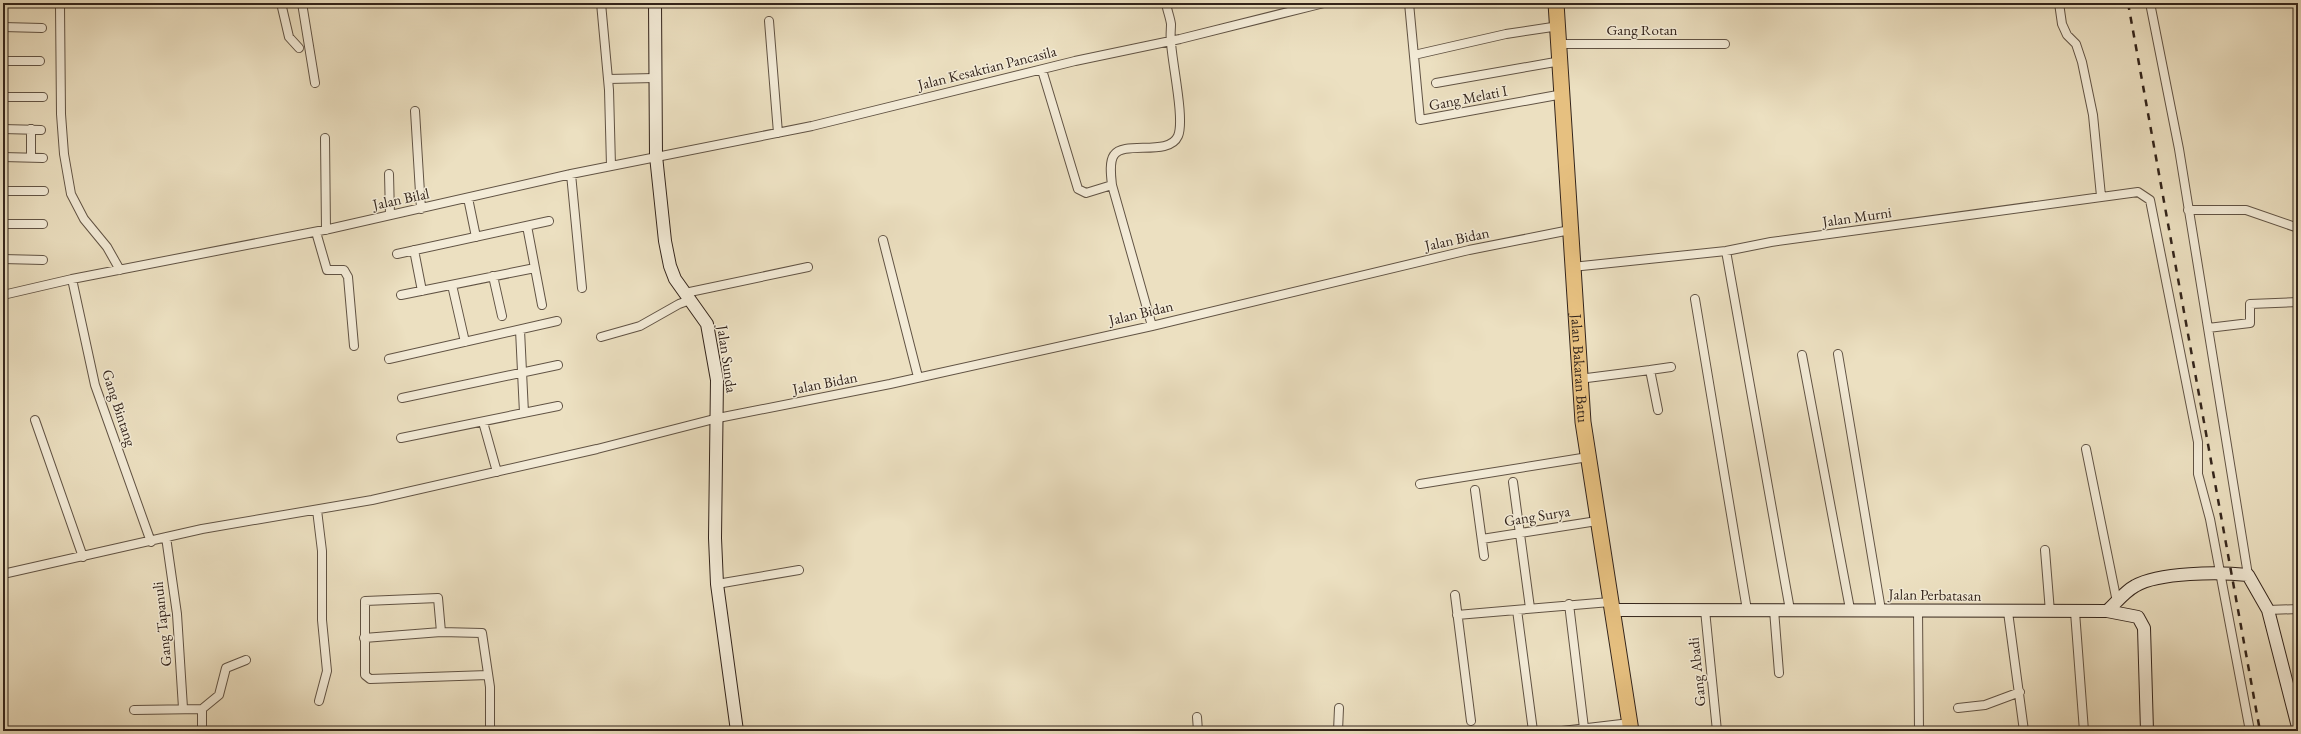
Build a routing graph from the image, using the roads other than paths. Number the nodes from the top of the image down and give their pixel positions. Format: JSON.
{"nodes":[{"id":1,"x":281,"y":3,"type":"edge"},
{"id":2,"x":302,"y":3,"type":"edge"},
{"id":3,"x":601,"y":3,"type":"edge"},
{"id":4,"x":655,"y":3,"type":"edge"},
{"id":5,"x":1166,"y":3,"type":"edge"},
{"id":6,"x":1324,"y":3,"type":"edge"},
{"id":7,"x":1409,"y":3,"type":"edge"},
{"id":8,"x":1556,"y":3,"type":"edge"},
{"id":9,"x":2059,"y":3,"type":"edge"},
{"id":10,"x":2150,"y":3,"type":"edge"},
{"id":11,"x":60,"y":6,"type":"dead end"},
{"id":12,"x":769,"y":21,"type":"dead end"},
{"id":13,"x":1558,"y":26,"type":"junction"},
{"id":14,"x":3,"y":27,"type":"edge"},
{"id":15,"x":42,"y":28,"type":"dead end"},
{"id":16,"x":1170,"y":40,"type":"junction"},
{"id":17,"x":1559,"y":44,"type":"junction"},
{"id":18,"x":1725,"y":44,"type":"dead end"},
{"id":19,"x":299,"y":48,"type":"dead end"},
{"id":20,"x":1414,"y":55,"type":"junction"},
{"id":21,"x":3,"y":61,"type":"edge"},
{"id":22,"x":1561,"y":61,"type":"junction"},
{"id":23,"x":40,"y":62,"type":"dead end"},
{"id":24,"x":1042,"y":70,"type":"junction"},
{"id":25,"x":655,"y":78,"type":"junction"},
{"id":26,"x":608,"y":79,"type":"junction"},
{"id":27,"x":315,"y":83,"type":"dead end"},
{"id":28,"x":1436,"y":83,"type":"dead end"},
{"id":29,"x":1563,"y":94,"type":"junction"},
{"id":30,"x":3,"y":97,"type":"edge"},
{"id":31,"x":43,"y":98,"type":"dead end"},
{"id":32,"x":415,"y":111,"type":"dead end"},
{"id":33,"x":3,"y":129,"type":"edge"},
{"id":34,"x":31,"y":129,"type":"junction"},
{"id":35,"x":41,"y":130,"type":"dead end"},
{"id":36,"x":778,"y":133,"type":"junction"},
{"id":37,"x":325,"y":138,"type":"dead end"},
{"id":38,"x":656,"y":156,"type":"junction"},
{"id":39,"x":3,"y":157,"type":"edge"},
{"id":40,"x":30,"y":157,"type":"junction"},
{"id":41,"x":43,"y":158,"type":"dead end"},
{"id":42,"x":611,"y":166,"type":"junction"},
{"id":43,"x":389,"y":174,"type":"dead end"},
{"id":44,"x":571,"y":174,"type":"junction"},
{"id":45,"x":1112,"y":185,"type":"junction"},
{"id":46,"x":3,"y":191,"type":"edge"},
{"id":47,"x":44,"y":191,"type":"dead end"},
{"id":48,"x":2101,"y":196,"type":"junction"},
{"id":49,"x":468,"y":198,"type":"junction"},
{"id":50,"x":422,"y":209,"type":"junction"},
{"id":51,"x":2188,"y":210,"type":"junction"},
{"id":52,"x":390,"y":215,"type":"junction"},
{"id":53,"x":549,"y":221,"type":"dead end"},
{"id":54,"x":3,"y":224,"type":"edge"},
{"id":55,"x":43,"y":224,"type":"dead end"},
{"id":56,"x":527,"y":226,"type":"junction"},
{"id":57,"x":2298,"y":228,"type":"edge"},
{"id":58,"x":326,"y":230,"type":"junction"},
{"id":59,"x":1570,"y":230,"type":"junction"},
{"id":60,"x":316,"y":232,"type":"junction"},
{"id":61,"x":476,"y":237,"type":"junction"},
{"id":62,"x":883,"y":240,"type":"dead end"},
{"id":63,"x":414,"y":250,"type":"junction"},
{"id":64,"x":1726,"y":251,"type":"junction"},
{"id":65,"x":397,"y":254,"type":"dead end"},
{"id":66,"x":3,"y":259,"type":"edge"},
{"id":67,"x":43,"y":260,"type":"dead end"},
{"id":68,"x":808,"y":266,"type":"dead end"},
{"id":69,"x":1572,"y":267,"type":"junction"},
{"id":70,"x":535,"y":268,"type":"junction"},
{"id":71,"x":120,"y":270,"type":"junction"},
{"id":72,"x":493,"y":276,"type":"junction"},
{"id":73,"x":72,"y":279,"type":"junction"},
{"id":74,"x":452,"y":285,"type":"junction"},
{"id":75,"x":582,"y":288,"type":"dead end"},
{"id":76,"x":422,"y":291,"type":"junction"},
{"id":77,"x":3,"y":295,"type":"edge"},
{"id":78,"x":401,"y":295,"type":"dead end"},
{"id":79,"x":688,"y":297,"type":"junction"},
{"id":80,"x":1695,"y":298,"type":"dead end"},
{"id":81,"x":2298,"y":302,"type":"edge"},
{"id":82,"x":542,"y":305,"type":"dead end"},
{"id":83,"x":502,"y":316,"type":"dead end"},
{"id":84,"x":557,"y":322,"type":"dead end"},
{"id":85,"x":1152,"y":326,"type":"junction"},
{"id":86,"x":2208,"y":328,"type":"junction"},
{"id":87,"x":520,"y":330,"type":"junction"},
{"id":88,"x":601,"y":337,"type":"dead end"},
{"id":89,"x":466,"y":342,"type":"junction"},
{"id":90,"x":354,"y":346,"type":"dead end"},
{"id":91,"x":1802,"y":354,"type":"dead end"},
{"id":92,"x":1838,"y":354,"type":"dead end"},
{"id":93,"x":389,"y":359,"type":"dead end"},
{"id":94,"x":558,"y":365,"type":"dead end"},
{"id":95,"x":1671,"y":367,"type":"dead end"},
{"id":96,"x":1650,"y":370,"type":"junction"},
{"id":97,"x":522,"y":373,"type":"junction"},
{"id":98,"x":918,"y":377,"type":"junction"},
{"id":99,"x":1579,"y":379,"type":"junction"},
{"id":100,"x":402,"y":398,"type":"dead end"},
{"id":101,"x":558,"y":406,"type":"dead end"},
{"id":102,"x":1658,"y":410,"type":"dead end"},
{"id":103,"x":524,"y":413,"type":"junction"},
{"id":104,"x":718,"y":418,"type":"junction"},
{"id":105,"x":35,"y":420,"type":"dead end"},
{"id":106,"x":483,"y":422,"type":"junction"},
{"id":107,"x":401,"y":438,"type":"dead end"},
{"id":108,"x":2086,"y":449,"type":"dead end"},
{"id":109,"x":1588,"y":457,"type":"junction"},
{"id":110,"x":497,"y":472,"type":"junction"},
{"id":111,"x":1513,"y":482,"type":"dead end"},
{"id":112,"x":1420,"y":484,"type":"dead end"},
{"id":113,"x":1474,"y":490,"type":"dead end"},
{"id":114,"x":318,"y":510,"type":"junction"},
{"id":115,"x":1597,"y":521,"type":"junction"},
{"id":116,"x":1519,"y":533,"type":"junction"},
{"id":117,"x":166,"y":537,"type":"junction"},
{"id":118,"x":1482,"y":539,"type":"junction"},
{"id":119,"x":151,"y":542,"type":"junction"},
{"id":120,"x":2045,"y":550,"type":"dead end"},
{"id":121,"x":1484,"y":556,"type":"dead end"},
{"id":122,"x":83,"y":557,"type":"junction"},
{"id":123,"x":800,"y":570,"type":"dead end"},
{"id":124,"x":2221,"y":573,"type":"junction"},
{"id":125,"x":3,"y":574,"type":"edge"},
{"id":126,"x":2248,"y":575,"type":"junction"},
{"id":127,"x":717,"y":584,"type":"junction"},
{"id":128,"x":1455,"y":595,"type":"dead end"},
{"id":129,"x":2117,"y":602,"type":"junction"},
{"id":130,"x":1569,"y":604,"type":"junction"},
{"id":131,"x":1610,"y":606,"type":"junction"},
{"id":132,"x":1530,"y":608,"type":"junction"},
{"id":133,"x":1850,"y":609,"type":"junction"},
{"id":134,"x":1517,"y":610,"type":"junction"},
{"id":135,"x":1705,"y":610,"type":"junction"},
{"id":136,"x":1747,"y":610,"type":"junction"},
{"id":137,"x":1774,"y":610,"type":"junction"},
{"id":138,"x":1790,"y":610,"type":"junction"},
{"id":139,"x":1881,"y":610,"type":"junction"},
{"id":140,"x":1918,"y":610,"type":"junction"},
{"id":141,"x":2268,"y":610,"type":"junction"},
{"id":142,"x":2298,"y":610,"type":"edge"},
{"id":143,"x":2107,"y":611,"type":"junction"},
{"id":144,"x":2008,"y":612,"type":"junction"},
{"id":145,"x":2050,"y":612,"type":"junction"},
{"id":146,"x":2075,"y":612,"type":"junction"},
{"id":147,"x":1457,"y":615,"type":"junction"},
{"id":148,"x":441,"y":632,"type":"junction"},
{"id":149,"x":364,"y":638,"type":"junction"},
{"id":150,"x":246,"y":660,"type":"dead end"},
{"id":151,"x":1779,"y":673,"type":"dead end"},
{"id":152,"x":488,"y":675,"type":"junction"},
{"id":153,"x":2020,"y":692,"type":"junction"},
{"id":154,"x":319,"y":701,"type":"dead end"},
{"id":155,"x":183,"y":708,"type":"junction"},
{"id":156,"x":1339,"y":708,"type":"dead end"},
{"id":157,"x":1958,"y":708,"type":"dead end"},
{"id":158,"x":202,"y":709,"type":"junction"},
{"id":159,"x":134,"y":710,"type":"dead end"},
{"id":160,"x":1197,"y":717,"type":"dead end"},
{"id":161,"x":1471,"y":721,"type":"dead end"},
{"id":162,"x":1631,"y":727,"type":"edge"},
{"id":163,"x":2298,"y":727,"type":"edge"},
{"id":164,"x":1584,"y":728,"type":"junction"},
{"id":165,"x":202,"y":731,"type":"edge"},
{"id":166,"x":490,"y":731,"type":"edge"},
{"id":167,"x":737,"y":731,"type":"edge"},
{"id":168,"x":1198,"y":731,"type":"edge"},
{"id":169,"x":1338,"y":731,"type":"edge"},
{"id":170,"x":1533,"y":731,"type":"edge"},
{"id":171,"x":1562,"y":731,"type":"edge"},
{"id":172,"x":1717,"y":731,"type":"edge"},
{"id":173,"x":1919,"y":731,"type":"edge"},
{"id":174,"x":2024,"y":731,"type":"edge"},
{"id":175,"x":2084,"y":731,"type":"edge"},
{"id":176,"x":2147,"y":731,"type":"edge"},
{"id":177,"x":2250,"y":731,"type":"edge"},
{"id":178,"x":2296,"y":731,"type":"edge"}],
"edges":[{"from":1,"to":19,"type":"street"},
{"from":2,"to":27,"type":"street"},
{"from":3,"to":26,"type":"street"},
{"from":4,"to":25,"type":"main road","name":"Jalan Sunda"},
{"from":5,"to":16,"type":"street"},
{"from":6,"to":16,"type":"street","name":"Jalan Kesaktian Pancasila"},
{"from":7,"to":20,"type":"street"},
{"from":8,"to":13,"type":"highway","name":"Jalan Bakaran Batu"},
{"from":9,"to":48,"type":"street"},
{"from":10,"to":51,"type":"street"},
{"from":11,"to":71,"type":"street"},
{"from":12,"to":36,"type":"street"},
{"from":13,"to":17,"type":"highway","name":"Jalan Bakaran Batu"},
{"from":13,"to":20,"type":"street"},
{"from":14,"to":15,"type":"street"},
{"from":16,"to":24,"type":"street","name":"Jalan Kesaktian Pancasila"},
{"from":16,"to":45,"type":"street"},
{"from":17,"to":18,"type":"street","name":"Gang Rotan"},
{"from":17,"to":22,"type":"highway","name":"Jalan Bakaran Batu"},
{"from":20,"to":29,"type":"street","name":"Gang Melati I"},
{"from":21,"to":23,"type":"street"},
{"from":22,"to":28,"type":"street"},
{"from":22,"to":29,"type":"highway","name":"Jalan Bakaran Batu"},
{"from":24,"to":36,"type":"street","name":"Jalan Kesaktian Pancasila"},
{"from":24,"to":45,"type":"street"},
{"from":25,"to":26,"type":"street"},
{"from":25,"to":38,"type":"main road","name":"Jalan Sunda"},
{"from":26,"to":42,"type":"street"},
{"from":29,"to":59,"type":"highway","name":"Jalan Bakaran Batu"},
{"from":30,"to":31,"type":"street"},
{"from":32,"to":50,"type":"street"},
{"from":33,"to":34,"type":"street"},
{"from":34,"to":35,"type":"street"},
{"from":34,"to":40,"type":"street"},
{"from":36,"to":38,"type":"street","name":"Jalan Kesaktian Pancasila"},
{"from":37,"to":58,"type":"street"},
{"from":38,"to":42,"type":"street","name":"Jalan Bilal"},
{"from":38,"to":79,"type":"main road","name":"Jalan Sunda"},
{"from":39,"to":40,"type":"street"},
{"from":40,"to":41,"type":"street"},
{"from":42,"to":44,"type":"street","name":"Jalan Bilal"},
{"from":43,"to":52,"type":"street"},
{"from":44,"to":49,"type":"street","name":"Jalan Bilal"},
{"from":44,"to":75,"type":"street"},
{"from":45,"to":85,"type":"street"},
{"from":46,"to":47,"type":"street"},
{"from":48,"to":64,"type":"street","name":"Jalan Murni"},
{"from":48,"to":124,"type":"street","name":"Jalan Murni"},
{"from":49,"to":50,"type":"street","name":"Jalan Bilal"},
{"from":49,"to":61,"type":"street"},
{"from":50,"to":52,"type":"street","name":"Jalan Bilal"},
{"from":51,"to":57,"type":"street"},
{"from":51,"to":86,"type":"street"},
{"from":52,"to":58,"type":"street","name":"Jalan Bilal"},
{"from":53,"to":56,"type":"street"},
{"from":54,"to":55,"type":"street"},
{"from":56,"to":61,"type":"street"},
{"from":56,"to":70,"type":"street"},
{"from":58,"to":60,"type":"street","name":"Jalan Bilal"},
{"from":59,"to":69,"type":"highway","name":"Jalan Bakaran Batu"},
{"from":59,"to":85,"type":"street","name":"Jalan Bidan"},
{"from":60,"to":71,"type":"street","name":"Jalan Bilal"},
{"from":60,"to":90,"type":"street"},
{"from":61,"to":63,"type":"street"},
{"from":62,"to":98,"type":"street"},
{"from":63,"to":65,"type":"street"},
{"from":63,"to":76,"type":"street"},
{"from":64,"to":69,"type":"street","name":"Jalan Murni"},
{"from":64,"to":138,"type":"street"},
{"from":66,"to":67,"type":"street"},
{"from":68,"to":79,"type":"street"},
{"from":69,"to":99,"type":"highway","name":"Jalan Bakaran Batu"},
{"from":70,"to":72,"type":"street"},
{"from":70,"to":82,"type":"street"},
{"from":71,"to":73,"type":"street","name":"Jalan Bilal"},
{"from":72,"to":74,"type":"street"},
{"from":72,"to":83,"type":"street"},
{"from":73,"to":77,"type":"street","name":"Jalan Bilal"},
{"from":73,"to":119,"type":"street","name":"Gang Bintang"},
{"from":74,"to":76,"type":"street"},
{"from":74,"to":89,"type":"street"},
{"from":76,"to":78,"type":"street"},
{"from":79,"to":88,"type":"street"},
{"from":79,"to":104,"type":"main road","name":"Jalan Sunda"},
{"from":80,"to":136,"type":"street"},
{"from":81,"to":86,"type":"street"},
{"from":84,"to":87,"type":"street"},
{"from":85,"to":98,"type":"street","name":"Jalan Bidan"},
{"from":86,"to":126,"type":"street"},
{"from":87,"to":89,"type":"street"},
{"from":87,"to":97,"type":"street"},
{"from":89,"to":93,"type":"street"},
{"from":91,"to":133,"type":"street"},
{"from":92,"to":139,"type":"street"},
{"from":94,"to":97,"type":"street"},
{"from":95,"to":96,"type":"street"},
{"from":96,"to":99,"type":"street"},
{"from":96,"to":102,"type":"street"},
{"from":97,"to":100,"type":"street"},
{"from":97,"to":103,"type":"street"},
{"from":98,"to":104,"type":"street","name":"Jalan Bidan"},
{"from":99,"to":109,"type":"highway","name":"Jalan Bakaran Batu"},
{"from":101,"to":103,"type":"street"},
{"from":103,"to":106,"type":"street"},
{"from":104,"to":110,"type":"street","name":"Jalan Bidan"},
{"from":104,"to":127,"type":"main road","name":"Jalan Sunda"},
{"from":105,"to":122,"type":"street"},
{"from":106,"to":107,"type":"street"},
{"from":106,"to":110,"type":"street"},
{"from":108,"to":129,"type":"street"},
{"from":109,"to":112,"type":"street"},
{"from":109,"to":115,"type":"highway","name":"Jalan Bakaran Batu"},
{"from":110,"to":114,"type":"street","name":"Jalan Bidan"},
{"from":111,"to":116,"type":"street"},
{"from":113,"to":118,"type":"street"},
{"from":114,"to":117,"type":"street","name":"Jalan Bidan"},
{"from":114,"to":154,"type":"street"},
{"from":115,"to":116,"type":"street","name":"Gang Surya"},
{"from":115,"to":131,"type":"highway","name":"Jalan Bakaran Batu"},
{"from":116,"to":118,"type":"street","name":"Gang Surya"},
{"from":116,"to":132,"type":"street"},
{"from":117,"to":119,"type":"street","name":"Jalan Bidan"},
{"from":117,"to":155,"type":"street","name":"Gang Tapanuli"},
{"from":118,"to":121,"type":"street"},
{"from":119,"to":122,"type":"street","name":"Jalan Bidan"},
{"from":120,"to":145,"type":"street"},
{"from":122,"to":125,"type":"street","name":"Jalan Bidan"},
{"from":123,"to":127,"type":"street"},
{"from":124,"to":126,"type":"main road"},
{"from":124,"to":129,"type":"main road"},
{"from":124,"to":177,"type":"street"},
{"from":126,"to":141,"type":"main road"},
{"from":127,"to":167,"type":"main road","name":"Jalan Sunda"},
{"from":128,"to":147,"type":"street"},
{"from":129,"to":143,"type":"main road"},
{"from":130,"to":131,"type":"street"},
{"from":130,"to":132,"type":"street"},
{"from":130,"to":164,"type":"street"},
{"from":131,"to":135,"type":"main road","name":"Jalan Perbatasan"},
{"from":131,"to":162,"type":"highway","name":"Jalan Bakaran Batu"},
{"from":132,"to":134,"type":"street"},
{"from":133,"to":138,"type":"main road","name":"Jalan Perbatasan"},
{"from":133,"to":139,"type":"main road","name":"Jalan Perbatasan"},
{"from":134,"to":147,"type":"street"},
{"from":134,"to":170,"type":"street"},
{"from":135,"to":136,"type":"main road","name":"Jalan Perbatasan"},
{"from":135,"to":172,"type":"street","name":"Gang Abadi"},
{"from":136,"to":137,"type":"main road","name":"Jalan Perbatasan"},
{"from":137,"to":138,"type":"main road","name":"Jalan Perbatasan"},
{"from":137,"to":151,"type":"street"},
{"from":139,"to":140,"type":"main road","name":"Jalan Perbatasan"},
{"from":140,"to":144,"type":"main road","name":"Jalan Perbatasan"},
{"from":140,"to":173,"type":"street"},
{"from":141,"to":142,"type":"street"},
{"from":141,"to":163,"type":"main road"},
{"from":143,"to":146,"type":"main road","name":"Jalan Perbatasan"},
{"from":143,"to":176,"type":"main road","name":"Jalan Perbatasan"},
{"from":144,"to":145,"type":"main road","name":"Jalan Perbatasan"},
{"from":144,"to":153,"type":"street"},
{"from":145,"to":146,"type":"main road","name":"Jalan Perbatasan"},
{"from":146,"to":175,"type":"street"},
{"from":147,"to":161,"type":"street"},
{"from":148,"to":149,"type":"street"},
{"from":148,"to":149,"type":"street"},
{"from":148,"to":152,"type":"street"},
{"from":149,"to":152,"type":"street"},
{"from":150,"to":158,"type":"street"},
{"from":152,"to":166,"type":"street"},
{"from":153,"to":157,"type":"street"},
{"from":153,"to":174,"type":"street"},
{"from":155,"to":158,"type":"street"},
{"from":155,"to":159,"type":"street"},
{"from":156,"to":169,"type":"street"},
{"from":158,"to":165,"type":"street"},
{"from":160,"to":168,"type":"street"},
{"from":162,"to":164,"type":"street"},
{"from":163,"to":178,"type":"street"},
{"from":164,"to":171,"type":"street"}]}
